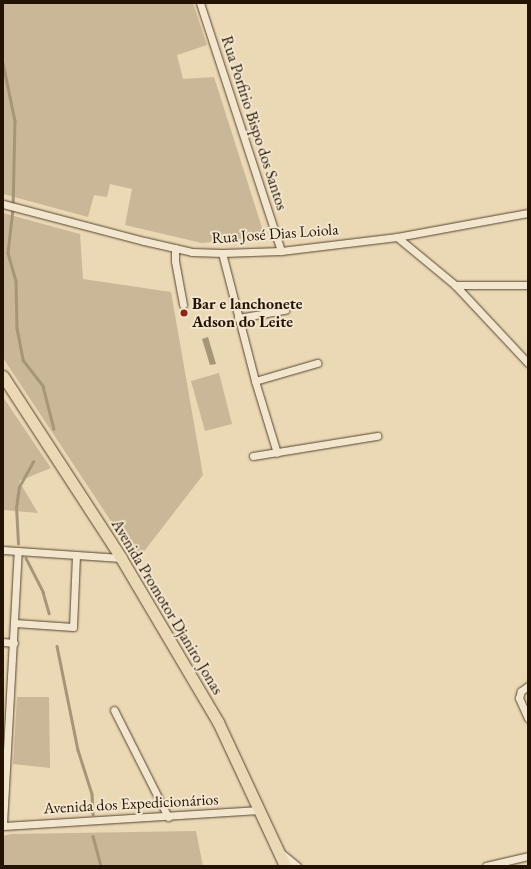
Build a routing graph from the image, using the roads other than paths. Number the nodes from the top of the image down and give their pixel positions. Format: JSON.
{"nodes":[{"id":1,"x":200,"y":3,"type":"edge"},
{"id":2,"x":3,"y":204,"type":"edge"},
{"id":3,"x":528,"y":214,"type":"edge"},
{"id":4,"x":397,"y":237,"type":"junction"},
{"id":5,"x":175,"y":248,"type":"junction"},
{"id":6,"x":281,"y":251,"type":"junction"},
{"id":7,"x":222,"y":253,"type":"junction"},
{"id":8,"x":455,"y":285,"type":"junction"},
{"id":9,"x":528,"y":285,"type":"edge"},
{"id":10,"x":183,"y":304,"type":"dead end"},
{"id":11,"x":284,"y":310,"type":"dead end"},
{"id":12,"x":238,"y":318,"type":"junction"},
{"id":13,"x":528,"y":363,"type":"edge"},
{"id":14,"x":317,"y":364,"type":"dead end"},
{"id":15,"x":3,"y":376,"type":"edge"},
{"id":16,"x":255,"y":381,"type":"junction"},
{"id":17,"x":377,"y":436,"type":"dead end"},
{"id":18,"x":277,"y":454,"type":"junction"},
{"id":19,"x":253,"y":456,"type":"dead end"},
{"id":20,"x":3,"y":550,"type":"edge"},
{"id":21,"x":18,"y":551,"type":"junction"},
{"id":22,"x":76,"y":555,"type":"junction"},
{"id":23,"x":121,"y":558,"type":"junction"},
{"id":24,"x":15,"y":622,"type":"junction"},
{"id":25,"x":3,"y":642,"type":"edge"},
{"id":26,"x":14,"y":643,"type":"junction"},
{"id":27,"x":528,"y":686,"type":"edge"},
{"id":28,"x":7,"y":702,"type":"edge"},
{"id":29,"x":114,"y":710,"type":"dead end"},
{"id":30,"x":528,"y":718,"type":"edge"},
{"id":31,"x":5,"y":764,"type":"edge"},
{"id":32,"x":260,"y":810,"type":"junction"},
{"id":33,"x":168,"y":817,"type":"junction"},
{"id":34,"x":3,"y":825,"type":"edge"},
{"id":35,"x":279,"y":850,"type":"junction"},
{"id":36,"x":528,"y":856,"type":"edge"},
{"id":37,"x":285,"y":866,"type":"edge"},
{"id":38,"x":297,"y":866,"type":"edge"},
{"id":39,"x":486,"y":866,"type":"edge"}],
"edges":[{"from":1,"to":6,"type":"street","name":"Rua Porfirio Bispo dos Santos"},
{"from":2,"to":5,"type":"street","name":"Rua José Dias Loiola"},
{"from":3,"to":4,"type":"street","name":"Rua José Dias Loiola"},
{"from":4,"to":6,"type":"street","name":"Rua José Dias Loiola"},
{"from":4,"to":8,"type":"street"},
{"from":5,"to":7,"type":"street","name":"Rua José Dias Loiola"},
{"from":5,"to":10,"type":"street"},
{"from":6,"to":7,"type":"street","name":"Rua José Dias Loiola"},
{"from":7,"to":12,"type":"street"},
{"from":8,"to":9,"type":"street"},
{"from":8,"to":13,"type":"street"},
{"from":11,"to":12,"type":"street"},
{"from":12,"to":16,"type":"street"},
{"from":14,"to":16,"type":"street"},
{"from":15,"to":23,"type":"main road","name":"Avenida Promotor Djaniro Jonas"},
{"from":16,"to":18,"type":"street"},
{"from":17,"to":18,"type":"street"},
{"from":18,"to":19,"type":"street"},
{"from":20,"to":21,"type":"street"},
{"from":21,"to":22,"type":"street"},
{"from":21,"to":24,"type":"street"},
{"from":22,"to":23,"type":"street"},
{"from":22,"to":24,"type":"street"},
{"from":23,"to":32,"type":"main road","name":"Avenida Promotor Djaniro Jonas"},
{"from":24,"to":26,"type":"street"},
{"from":25,"to":26,"type":"street"},
{"from":26,"to":28,"type":"street"},
{"from":27,"to":30,"type":"street"},
{"from":28,"to":31,"type":"street"},
{"from":29,"to":33,"type":"street"},
{"from":31,"to":34,"type":"street"},
{"from":32,"to":33,"type":"street","name":"Avenida dos Expedicionários"},
{"from":32,"to":35,"type":"main road","name":"Avenida Promotor Djaniro Jonas"},
{"from":33,"to":34,"type":"street","name":"Avenida dos Expedicionários"},
{"from":35,"to":37,"type":"main road","name":"Avenida Promotor Djaniro Jonas"},
{"from":35,"to":38,"type":"street"},
{"from":36,"to":39,"type":"street"}]}
